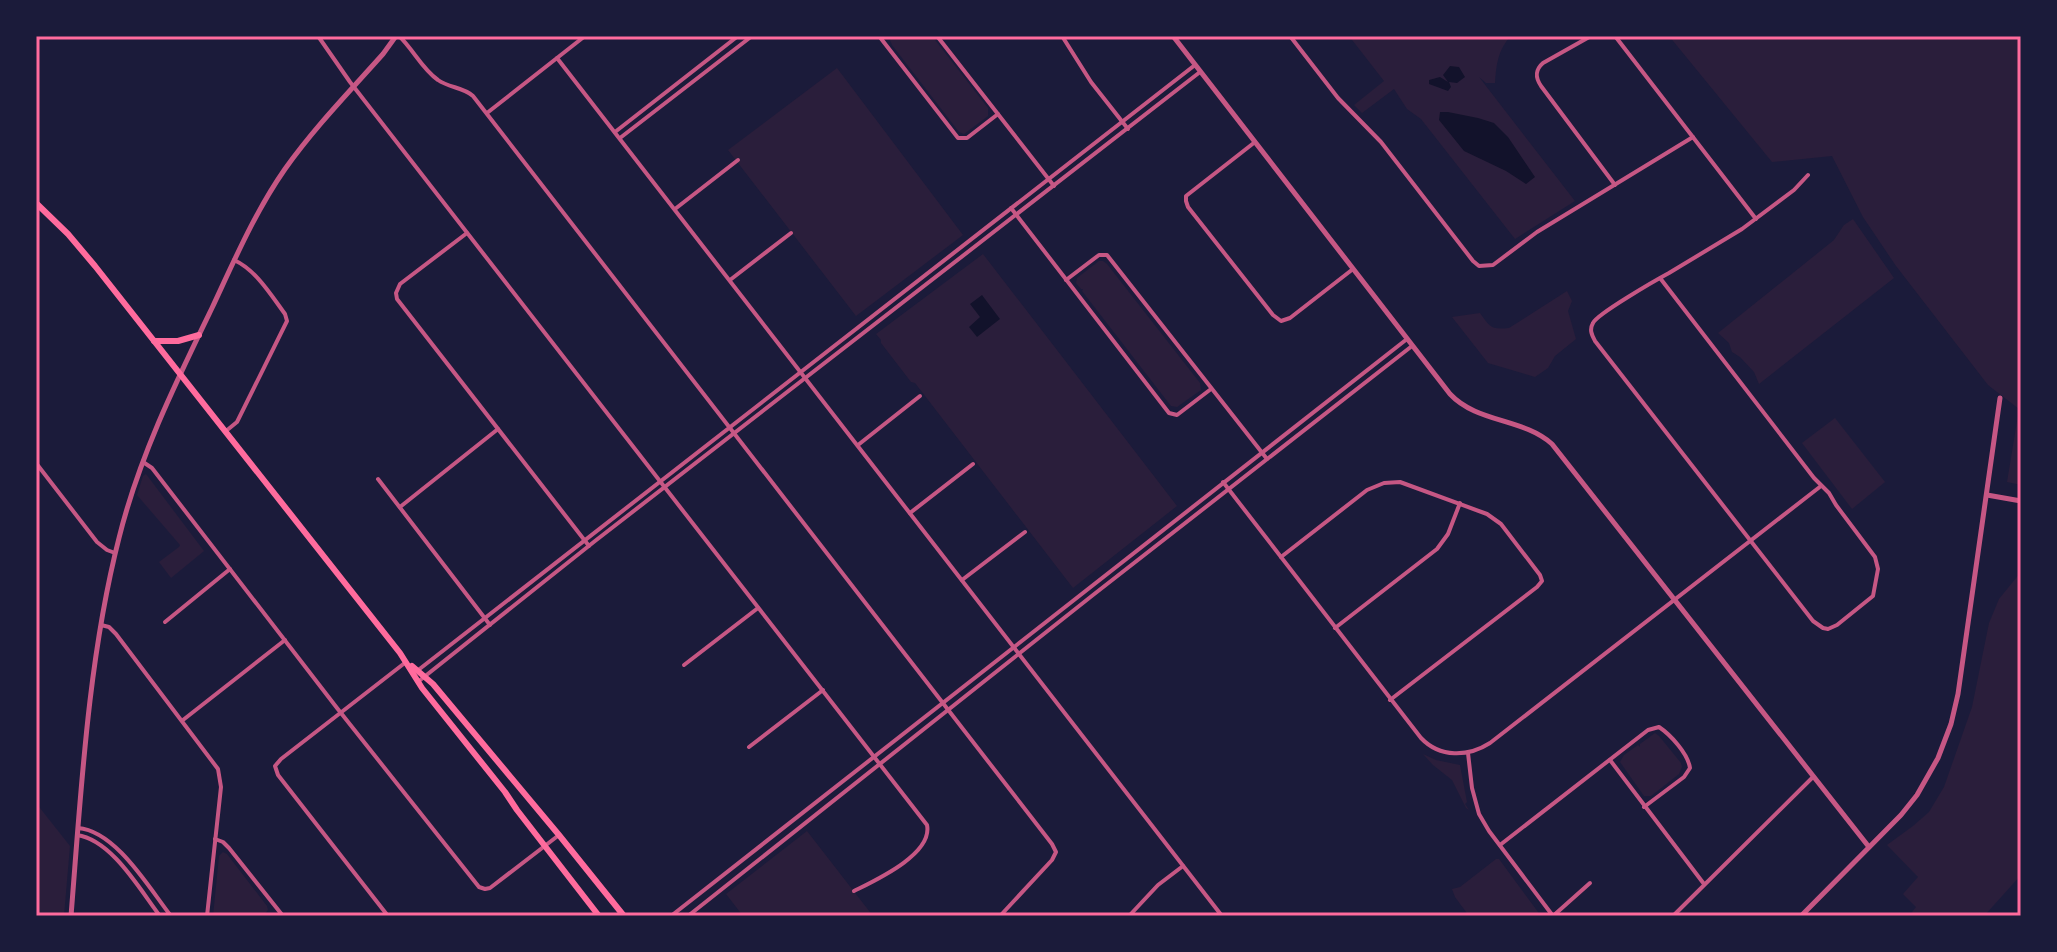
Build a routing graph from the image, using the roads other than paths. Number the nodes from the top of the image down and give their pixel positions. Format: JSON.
{"nodes":[{"id":1,"x":318,"y":36,"type":"edge"},
{"id":2,"x":397,"y":36,"type":"edge"},
{"id":3,"x":585,"y":36,"type":"edge"},
{"id":4,"x":738,"y":36,"type":"edge"},
{"id":5,"x":752,"y":36,"type":"edge"},
{"id":6,"x":937,"y":36,"type":"edge"},
{"id":7,"x":1062,"y":36,"type":"edge"},
{"id":8,"x":1173,"y":36,"type":"edge"},
{"id":9,"x":1290,"y":36,"type":"edge"},
{"id":10,"x":1591,"y":36,"type":"edge"},
{"id":11,"x":1615,"y":36,"type":"edge"},
{"id":12,"x":882,"y":37,"type":"edge"},
{"id":13,"x":557,"y":58,"type":"junction"},
{"id":14,"x":1195,"y":65,"type":"junction"},
{"id":15,"x":1200,"y":72,"type":"junction"},
{"id":16,"x":354,"y":87,"type":"junction"},
{"id":17,"x":487,"y":113,"type":"junction"},
{"id":18,"x":998,"y":114,"type":"junction"},
{"id":19,"x":1122,"y":122,"type":"junction"},
{"id":20,"x":1128,"y":129,"type":"junction"},
{"id":21,"x":615,"y":132,"type":"junction"},
{"id":22,"x":1693,"y":137,"type":"junction"},
{"id":23,"x":620,"y":138,"type":"junction"},
{"id":24,"x":1255,"y":142,"type":"junction"},
{"id":25,"x":738,"y":160,"type":"dead end"},
{"id":26,"x":1808,"y":175,"type":"dead end"},
{"id":27,"x":1049,"y":179,"type":"junction"},
{"id":28,"x":1615,"y":185,"type":"junction"},
{"id":29,"x":1054,"y":186,"type":"junction"},
{"id":30,"x":36,"y":203,"type":"edge"},
{"id":31,"x":1011,"y":208,"type":"junction"},
{"id":32,"x":675,"y":209,"type":"junction"},
{"id":33,"x":1016,"y":215,"type":"junction"},
{"id":34,"x":1756,"y":219,"type":"junction"},
{"id":35,"x":467,"y":233,"type":"junction"},
{"id":36,"x":791,"y":233,"type":"dead end"},
{"id":37,"x":234,"y":260,"type":"junction"},
{"id":38,"x":1353,"y":269,"type":"junction"},
{"id":39,"x":1660,"y":278,"type":"junction"},
{"id":40,"x":730,"y":280,"type":"junction"},
{"id":41,"x":1066,"y":280,"type":"junction"},
{"id":42,"x":199,"y":335,"type":"junction"},
{"id":43,"x":1407,"y":339,"type":"junction"},
{"id":44,"x":154,"y":341,"type":"junction"},
{"id":45,"x":1412,"y":346,"type":"junction"},
{"id":46,"x":801,"y":372,"type":"junction"},
{"id":47,"x":180,"y":374,"type":"junction"},
{"id":48,"x":805,"y":378,"type":"junction"},
{"id":49,"x":1211,"y":389,"type":"junction"},
{"id":50,"x":920,"y":396,"type":"dead end"},
{"id":51,"x":2000,"y":398,"type":"dead end"},
{"id":52,"x":730,"y":427,"type":"junction"},
{"id":53,"x":498,"y":429,"type":"junction"},
{"id":54,"x":225,"y":432,"type":"junction"},
{"id":55,"x":735,"y":433,"type":"junction"},
{"id":56,"x":858,"y":445,"type":"junction"},
{"id":57,"x":1261,"y":452,"type":"junction"},
{"id":58,"x":1267,"y":459,"type":"junction"},
{"id":59,"x":143,"y":462,"type":"junction"},
{"id":60,"x":36,"y":463,"type":"edge"},
{"id":61,"x":973,"y":464,"type":"dead end"},
{"id":62,"x":378,"y":479,"type":"dead end"},
{"id":63,"x":660,"y":481,"type":"junction"},
{"id":64,"x":1223,"y":482,"type":"junction"},
{"id":65,"x":1821,"y":486,"type":"junction"},
{"id":66,"x":665,"y":487,"type":"junction"},
{"id":67,"x":1229,"y":489,"type":"junction"},
{"id":68,"x":1987,"y":495,"type":"junction"},
{"id":69,"x":2021,"y":501,"type":"edge"},
{"id":70,"x":1460,"y":503,"type":"junction"},
{"id":71,"x":400,"y":507,"type":"junction"},
{"id":72,"x":910,"y":513,"type":"junction"},
{"id":73,"x":1025,"y":532,"type":"dead end"},
{"id":74,"x":584,"y":540,"type":"junction"},
{"id":75,"x":1751,"y":541,"type":"junction"},
{"id":76,"x":589,"y":546,"type":"junction"},
{"id":77,"x":115,"y":553,"type":"junction"},
{"id":78,"x":1281,"y":557,"type":"junction"},
{"id":79,"x":230,"y":569,"type":"junction"},
{"id":80,"x":962,"y":580,"type":"junction"},
{"id":81,"x":1674,"y":601,"type":"junction"},
{"id":82,"x":758,"y":608,"type":"junction"},
{"id":83,"x":485,"y":617,"type":"junction"},
{"id":84,"x":165,"y":622,"type":"dead end"},
{"id":85,"x":101,"y":625,"type":"junction"},
{"id":86,"x":490,"y":625,"type":"junction"},
{"id":87,"x":1335,"y":628,"type":"junction"},
{"id":88,"x":285,"y":640,"type":"junction"},
{"id":89,"x":1014,"y":647,"type":"junction"},
{"id":90,"x":1019,"y":653,"type":"junction"},
{"id":91,"x":406,"y":662,"type":"junction"},
{"id":92,"x":684,"y":665,"type":"dead end"},
{"id":93,"x":416,"y":672,"type":"junction"},
{"id":94,"x":422,"y":679,"type":"junction"},
{"id":95,"x":823,"y":690,"type":"junction"},
{"id":96,"x":1390,"y":700,"type":"junction"},
{"id":97,"x":944,"y":703,"type":"junction"},
{"id":98,"x":949,"y":709,"type":"junction"},
{"id":99,"x":340,"y":712,"type":"junction"},
{"id":100,"x":183,"y":720,"type":"junction"},
{"id":101,"x":749,"y":747,"type":"dead end"},
{"id":102,"x":1468,"y":753,"type":"junction"},
{"id":103,"x":875,"y":756,"type":"junction"},
{"id":104,"x":1610,"y":760,"type":"junction"},
{"id":105,"x":880,"y":763,"type":"junction"},
{"id":106,"x":1813,"y":777,"type":"junction"},
{"id":107,"x":1644,"y":807,"type":"junction"},
{"id":108,"x":78,"y":828,"type":"junction"},
{"id":109,"x":77,"y":835,"type":"junction"},
{"id":110,"x":559,"y":835,"type":"junction"},
{"id":111,"x":215,"y":839,"type":"junction"},
{"id":112,"x":1500,"y":845,"type":"junction"},
{"id":113,"x":545,"y":846,"type":"junction"},
{"id":114,"x":1869,"y":847,"type":"junction"},
{"id":115,"x":1184,"y":866,"type":"junction"},
{"id":116,"x":1590,"y":883,"type":"dead end"},
{"id":117,"x":1704,"y":884,"type":"junction"},
{"id":118,"x":854,"y":891,"type":"dead end"},
{"id":119,"x":278,"y":910,"type":"junction"},
{"id":120,"x":71,"y":916,"type":"edge"},
{"id":121,"x":160,"y":916,"type":"edge"},
{"id":122,"x":171,"y":916,"type":"edge"},
{"id":123,"x":207,"y":916,"type":"edge"},
{"id":124,"x":271,"y":916,"type":"edge"},
{"id":125,"x":283,"y":916,"type":"edge"},
{"id":126,"x":388,"y":916,"type":"edge"},
{"id":127,"x":599,"y":916,"type":"edge"},
{"id":128,"x":624,"y":916,"type":"edge"},
{"id":129,"x":671,"y":916,"type":"edge"},
{"id":130,"x":688,"y":916,"type":"edge"},
{"id":131,"x":1000,"y":916,"type":"edge"},
{"id":132,"x":1129,"y":916,"type":"edge"},
{"id":133,"x":1222,"y":916,"type":"edge"},
{"id":134,"x":1553,"y":916,"type":"edge"},
{"id":135,"x":1673,"y":916,"type":"edge"},
{"id":136,"x":1801,"y":916,"type":"edge"}],
"edges":[{"from":1,"to":16,"type":"street"},
{"from":2,"to":16,"type":"street"},
{"from":2,"to":17,"type":"street"},
{"from":3,"to":13,"type":"street"},
{"from":4,"to":21,"type":"street"},
{"from":5,"to":23,"type":"street"},
{"from":6,"to":18,"type":"street"},
{"from":7,"to":19,"type":"street"},
{"from":8,"to":14,"type":"street"},
{"from":9,"to":28,"type":"street"},
{"from":10,"to":28,"type":"street"},
{"from":11,"to":22,"type":"street"},
{"from":12,"to":18,"type":"street"},
{"from":13,"to":17,"type":"street"},
{"from":13,"to":21,"type":"street"},
{"from":14,"to":15,"type":"street"},
{"from":14,"to":19,"type":"street"},
{"from":15,"to":20,"type":"street"},
{"from":15,"to":24,"type":"street"},
{"from":16,"to":35,"type":"street"},
{"from":16,"to":37,"type":"street"},
{"from":17,"to":52,"type":"street"},
{"from":18,"to":27,"type":"street"},
{"from":19,"to":20,"type":"street"},
{"from":19,"to":27,"type":"street"},
{"from":20,"to":29,"type":"street"},
{"from":21,"to":23,"type":"street"},
{"from":22,"to":28,"type":"street"},
{"from":22,"to":34,"type":"street"},
{"from":23,"to":32,"type":"street"},
{"from":24,"to":38,"type":"street"},
{"from":24,"to":38,"type":"street"},
{"from":25,"to":32,"type":"street"},
{"from":26,"to":34,"type":"street"},
{"from":27,"to":29,"type":"street"},
{"from":27,"to":31,"type":"street"},
{"from":29,"to":33,"type":"street"},
{"from":30,"to":44,"type":"main road"},
{"from":31,"to":33,"type":"street"},
{"from":31,"to":46,"type":"street"},
{"from":32,"to":40,"type":"street"},
{"from":33,"to":41,"type":"street"},
{"from":33,"to":48,"type":"street"},
{"from":34,"to":39,"type":"street"},
{"from":35,"to":53,"type":"street"},
{"from":35,"to":63,"type":"street"},
{"from":36,"to":40,"type":"street"},
{"from":37,"to":42,"type":"street"},
{"from":37,"to":54,"type":"street"},
{"from":38,"to":43,"type":"street"},
{"from":39,"to":65,"type":"street"},
{"from":39,"to":75,"type":"street"},
{"from":40,"to":46,"type":"street"},
{"from":41,"to":49,"type":"street"},
{"from":41,"to":49,"type":"street"},
{"from":42,"to":44,"type":"main road"},
{"from":42,"to":47,"type":"street"},
{"from":43,"to":45,"type":"street"},
{"from":43,"to":57,"type":"street"},
{"from":44,"to":47,"type":"main road"},
{"from":45,"to":58,"type":"street"},
{"from":45,"to":81,"type":"street"},
{"from":46,"to":48,"type":"street"},
{"from":46,"to":52,"type":"street"},
{"from":47,"to":54,"type":"main road"},
{"from":47,"to":59,"type":"street"},
{"from":48,"to":55,"type":"street"},
{"from":48,"to":56,"type":"street"},
{"from":49,"to":57,"type":"street"},
{"from":50,"to":56,"type":"street"},
{"from":51,"to":68,"type":"street"},
{"from":52,"to":55,"type":"street"},
{"from":52,"to":63,"type":"street"},
{"from":53,"to":71,"type":"street"},
{"from":53,"to":74,"type":"street"},
{"from":54,"to":91,"type":"main road"},
{"from":55,"to":66,"type":"street"},
{"from":55,"to":97,"type":"street"},
{"from":56,"to":72,"type":"street"},
{"from":57,"to":58,"type":"street"},
{"from":57,"to":64,"type":"street"},
{"from":58,"to":67,"type":"street"},
{"from":59,"to":77,"type":"street"},
{"from":59,"to":79,"type":"street"},
{"from":60,"to":77,"type":"street"},
{"from":61,"to":72,"type":"street"},
{"from":62,"to":71,"type":"street"},
{"from":63,"to":66,"type":"street"},
{"from":63,"to":74,"type":"street"},
{"from":64,"to":67,"type":"street"},
{"from":64,"to":89,"type":"street"},
{"from":65,"to":75,"type":"street"},
{"from":65,"to":75,"type":"street"},
{"from":66,"to":76,"type":"street"},
{"from":66,"to":82,"type":"street"},
{"from":67,"to":78,"type":"street"},
{"from":67,"to":90,"type":"street"},
{"from":68,"to":69,"type":"street"},
{"from":68,"to":114,"type":"street"},
{"from":70,"to":78,"type":"street"},
{"from":70,"to":87,"type":"street"},
{"from":70,"to":96,"type":"street"},
{"from":71,"to":83,"type":"street"},
{"from":72,"to":80,"type":"street"},
{"from":73,"to":80,"type":"street"},
{"from":74,"to":76,"type":"street"},
{"from":74,"to":83,"type":"street"},
{"from":75,"to":81,"type":"street"},
{"from":76,"to":86,"type":"street"},
{"from":77,"to":85,"type":"street"},
{"from":78,"to":87,"type":"street"},
{"from":79,"to":84,"type":"street"},
{"from":79,"to":88,"type":"street"},
{"from":80,"to":89,"type":"street"},
{"from":81,"to":102,"type":"street"},
{"from":81,"to":106,"type":"street"},
{"from":82,"to":92,"type":"street"},
{"from":82,"to":95,"type":"street"},
{"from":83,"to":86,"type":"street"},
{"from":83,"to":93,"type":"street"},
{"from":85,"to":100,"type":"street"},
{"from":85,"to":108,"type":"street"},
{"from":86,"to":94,"type":"street"},
{"from":87,"to":96,"type":"street"},
{"from":88,"to":99,"type":"street"},
{"from":88,"to":100,"type":"street"},
{"from":89,"to":90,"type":"street"},
{"from":89,"to":97,"type":"street"},
{"from":90,"to":98,"type":"street"},
{"from":90,"to":115,"type":"street"},
{"from":91,"to":93,"type":"main road"},
{"from":91,"to":99,"type":"street"},
{"from":93,"to":94,"type":"main road"},
{"from":94,"to":110,"type":"main road"},
{"from":94,"to":113,"type":"main road"},
{"from":95,"to":101,"type":"street"},
{"from":95,"to":103,"type":"street"},
{"from":96,"to":102,"type":"street"},
{"from":97,"to":98,"type":"street"},
{"from":97,"to":103,"type":"street"},
{"from":98,"to":105,"type":"street"},
{"from":98,"to":131,"type":"street"},
{"from":99,"to":113,"type":"street"},
{"from":99,"to":126,"type":"street"},
{"from":100,"to":111,"type":"street"},
{"from":102,"to":112,"type":"street"},
{"from":103,"to":105,"type":"street"},
{"from":103,"to":129,"type":"street"},
{"from":104,"to":107,"type":"street"},
{"from":104,"to":107,"type":"street"},
{"from":104,"to":112,"type":"street"},
{"from":105,"to":118,"type":"street"},
{"from":105,"to":130,"type":"street"},
{"from":106,"to":114,"type":"street"},
{"from":106,"to":117,"type":"street"},
{"from":107,"to":117,"type":"street"},
{"from":108,"to":109,"type":"street"},
{"from":108,"to":122,"type":"street"},
{"from":109,"to":120,"type":"street"},
{"from":109,"to":121,"type":"street"},
{"from":110,"to":113,"type":"street"},
{"from":110,"to":128,"type":"main road"},
{"from":111,"to":119,"type":"street"},
{"from":111,"to":123,"type":"street"},
{"from":112,"to":134,"type":"street"},
{"from":113,"to":127,"type":"main road"},
{"from":114,"to":136,"type":"street"},
{"from":115,"to":132,"type":"street"},
{"from":115,"to":133,"type":"street"},
{"from":116,"to":134,"type":"street"},
{"from":117,"to":135,"type":"street"},
{"from":119,"to":124,"type":"street"},
{"from":119,"to":125,"type":"street"}]}
